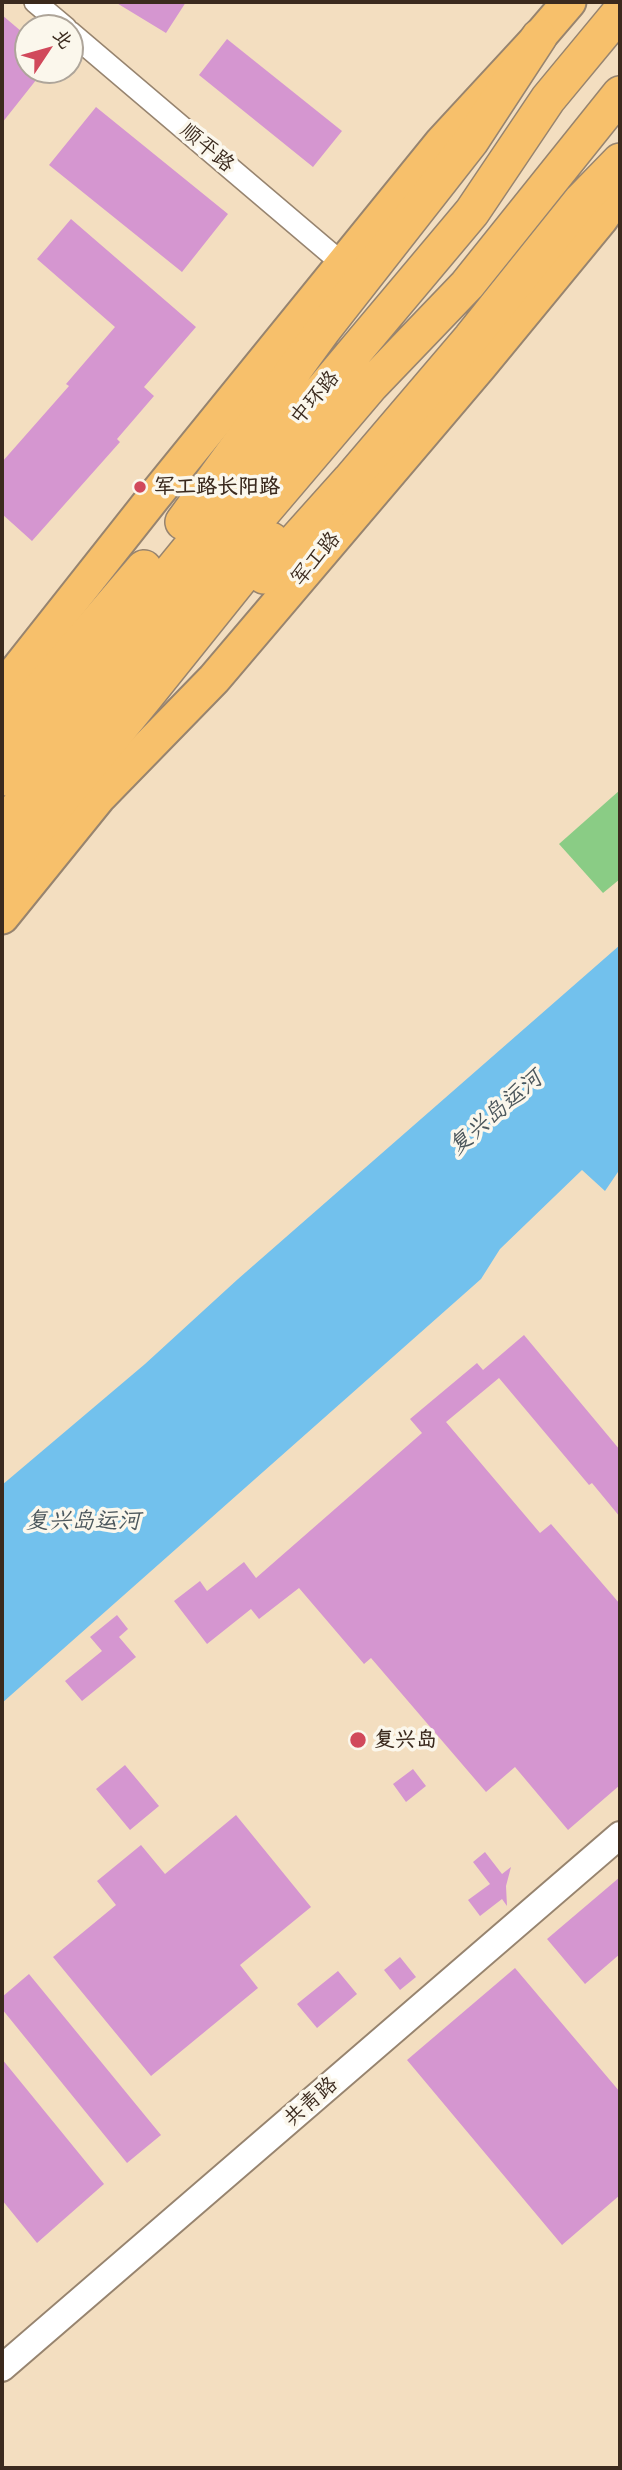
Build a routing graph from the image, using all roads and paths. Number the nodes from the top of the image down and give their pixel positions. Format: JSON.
{"nodes":[{"id":1,"x":35,"y":2,"type":"edge"},
{"id":2,"x":569,"y":2,"type":"edge"},
{"id":3,"x":620,"y":12,"type":"edge"},
{"id":4,"x":49,"y":14,"type":"edge"},
{"id":5,"x":539,"y":37,"type":"junction"},
{"id":6,"x":84,"y":44,"type":"edge"},
{"id":7,"x":620,"y":94,"type":"edge"},
{"id":8,"x":548,"y":99,"type":"junction"},
{"id":9,"x":620,"y":161,"type":"edge"},
{"id":10,"x":620,"y":191,"type":"edge"},
{"id":11,"x":343,"y":264,"type":"junction"},
{"id":12,"x":467,"y":285,"type":"junction"},
{"id":13,"x":183,"y":522,"type":"junction"},
{"id":14,"x":2,"y":689,"type":"edge"},
{"id":15,"x":146,"y":696,"type":"junction"},
{"id":16,"x":2,"y":734,"type":"edge"},
{"id":17,"x":2,"y":778,"type":"edge"},
{"id":18,"x":2,"y":827,"type":"edge"},
{"id":19,"x":2,"y":871,"type":"edge"},
{"id":20,"x":2,"y":917,"type":"edge"},
{"id":21,"x":620,"y":1835,"type":"edge"},
{"id":22,"x":2,"y":2368,"type":"edge"}],
"edges":[{"from":1,"to":4,"type":"street"},
{"from":2,"to":5,"type":"main road"},
{"from":3,"to":8,"type":"highway","name":"中环路"},
{"from":5,"to":11,"type":"main road"},
{"from":5,"to":13,"type":"highway"},
{"from":6,"to":11,"type":"street","name":"顺平路"},
{"from":7,"to":12,"type":"highway","name":"中环路"},
{"from":8,"to":13,"type":"highway"},
{"from":8,"to":17,"type":"highway","name":"中环路"},
{"from":9,"to":15,"type":"highway"},
{"from":10,"to":20,"type":"main road","name":"军工路"},
{"from":11,"to":14,"type":"main road"},
{"from":12,"to":15,"type":"highway"},
{"from":12,"to":18,"type":"highway","name":"中环路"},
{"from":13,"to":16,"type":"highway"},
{"from":15,"to":19,"type":"highway"},
{"from":21,"to":22,"type":"street","name":"共青路"}]}
